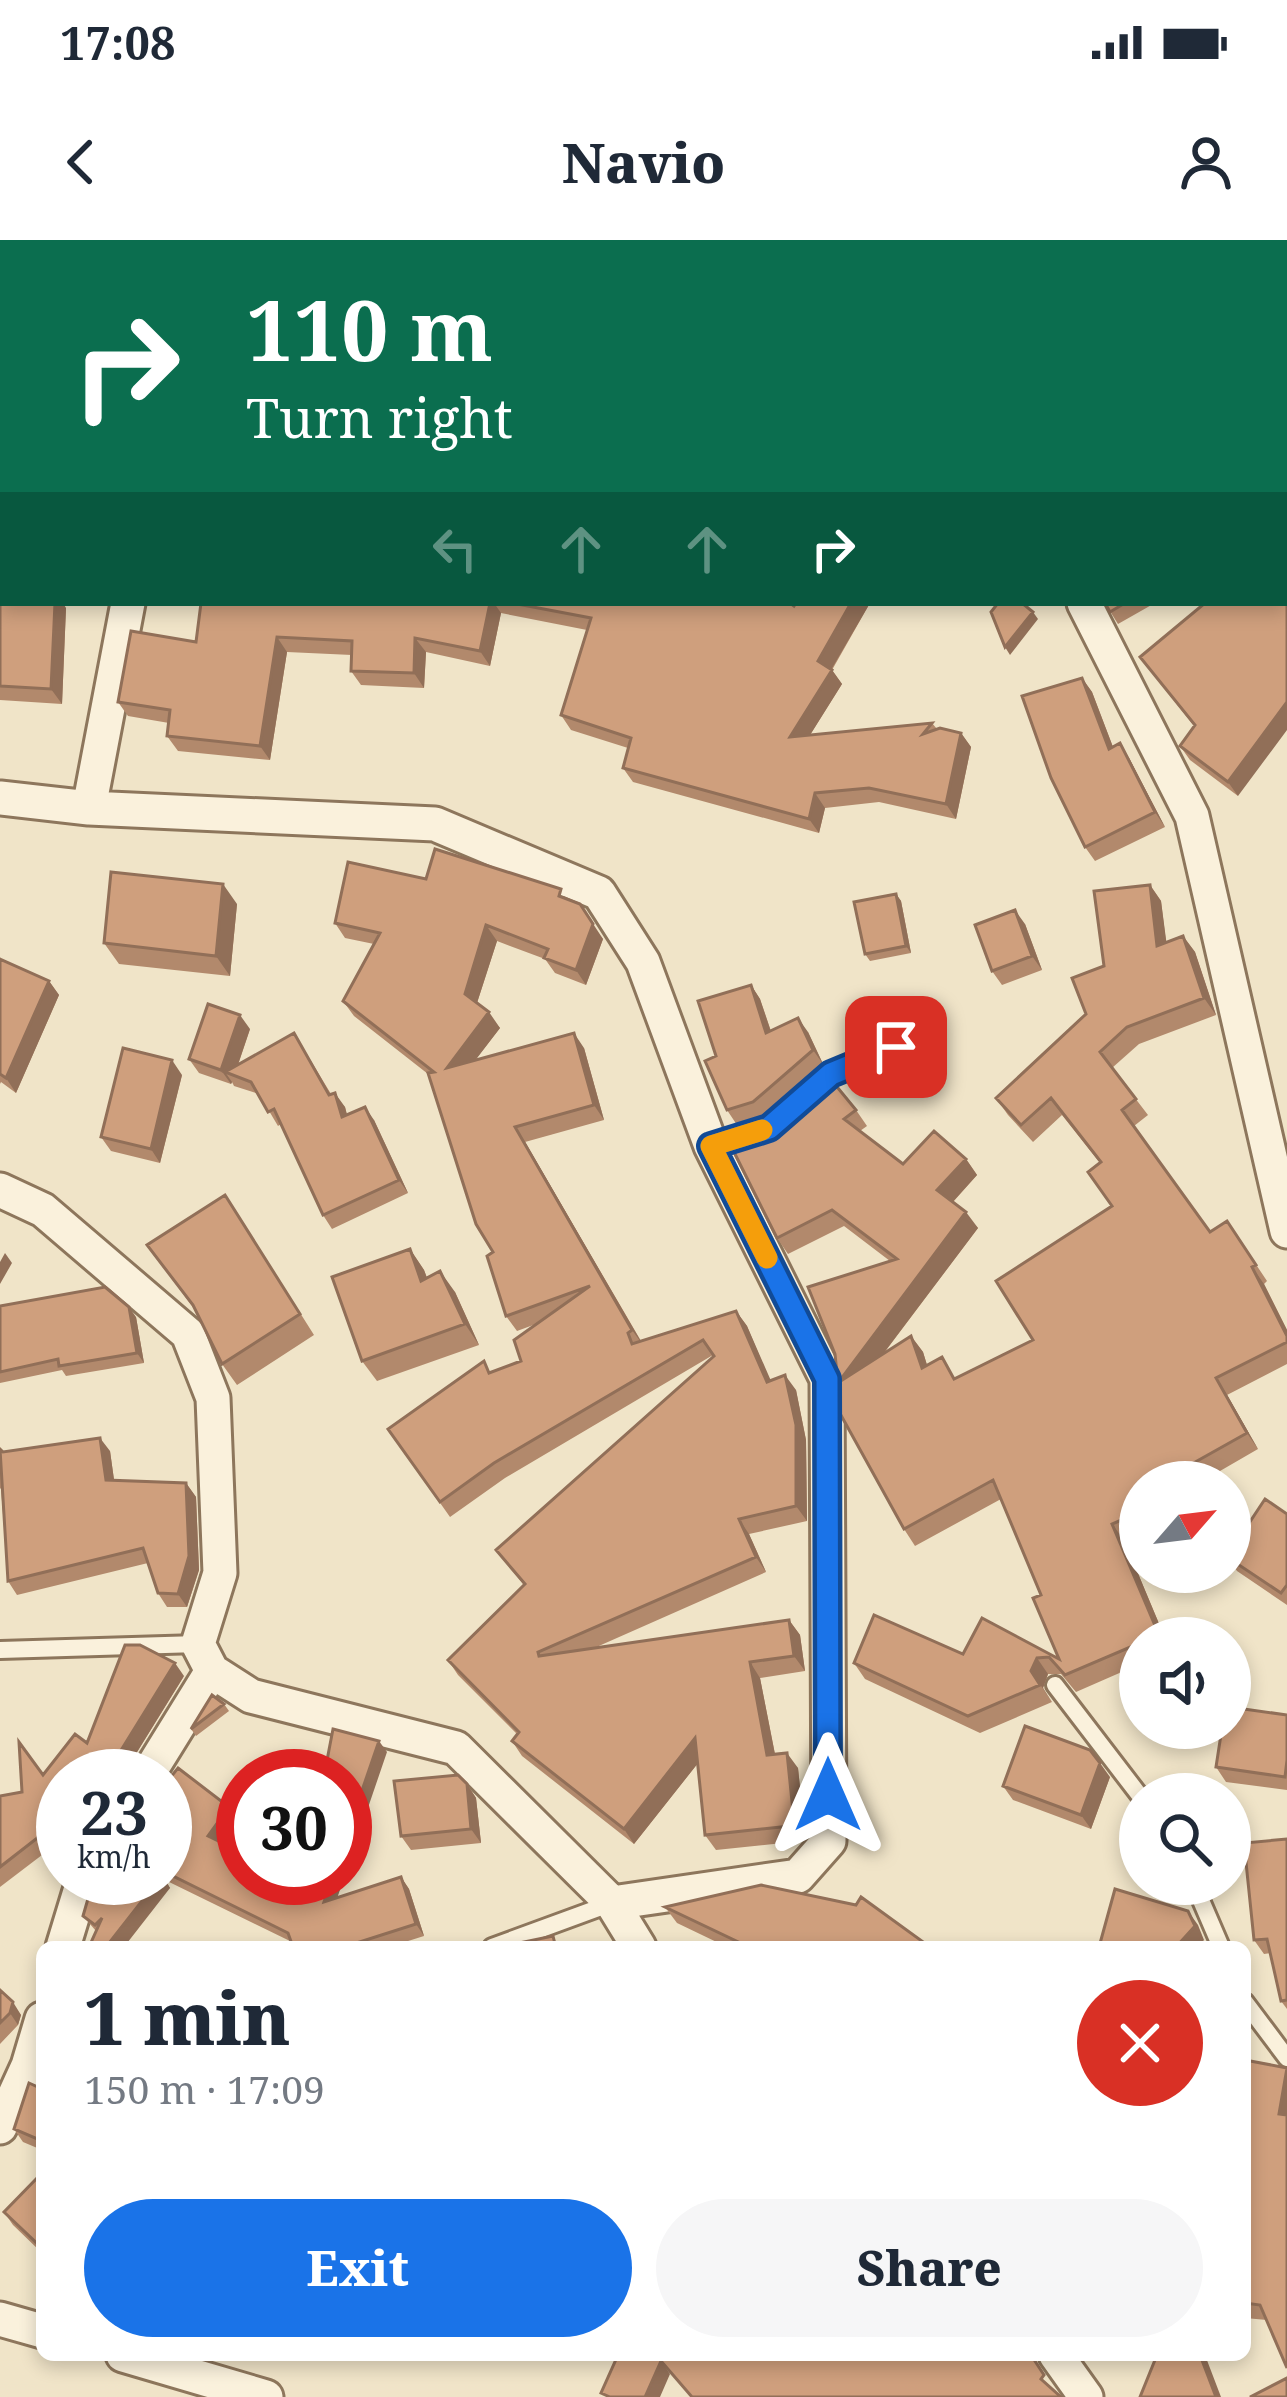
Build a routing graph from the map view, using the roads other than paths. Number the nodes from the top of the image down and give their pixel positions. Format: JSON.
{"nodes":[{"id":1,"x":127,"y":606,"type":"edge"},
{"id":2,"x":1086,"y":606,"type":"edge"},
{"id":3,"x":0,"y":798,"type":"edge"},
{"id":4,"x":89,"y":808,"type":"junction"},
{"id":5,"x":896,"y":1047,"type":"dead end"},
{"id":6,"x":800,"y":1101,"type":"edge"},
{"id":7,"x":0,"y":1190,"type":"edge"},
{"id":8,"x":1287,"y":1232,"type":"edge"},
{"id":9,"x":0,"y":1650,"type":"edge"},
{"id":10,"x":205,"y":1657,"type":"junction"},
{"id":11,"x":1054,"y":1685,"type":"edge"},
{"id":12,"x":160,"y":1749,"type":"edge"},
{"id":13,"x":1122,"y":1773,"type":"edge"},
{"id":14,"x":612,"y":1903,"type":"junction"},
{"id":15,"x":76,"y":1905,"type":"edge"},
{"id":16,"x":1203,"y":1905,"type":"edge"},
{"id":17,"x":66,"y":1941,"type":"edge"},
{"id":18,"x":508,"y":1941,"type":"edge"},
{"id":19,"x":635,"y":1941,"type":"edge"},
{"id":20,"x":1218,"y":1941,"type":"edge"},
{"id":21,"x":1251,"y":2010,"type":"edge"},
{"id":22,"x":36,"y":2039,"type":"edge"},
{"id":23,"x":1287,"y":2058,"type":"edge"},
{"id":24,"x":0,"y":2127,"type":"edge"},
{"id":25,"x":0,"y":2319,"type":"edge"},
{"id":26,"x":36,"y":2329,"type":"edge"},
{"id":27,"x":143,"y":2361,"type":"edge"},
{"id":28,"x":1060,"y":2361,"type":"edge"},
{"id":29,"x":266,"y":2397,"type":"edge"},
{"id":30,"x":1086,"y":2397,"type":"edge"}],
"edges":[{"from":1,"to":4,"type":"street"},
{"from":2,"to":8,"type":"street"},
{"from":3,"to":4,"type":"street"},
{"from":4,"to":14,"type":"street"},
{"from":5,"to":6,"type":"lane"},
{"from":7,"to":10,"type":"street"},
{"from":9,"to":10,"type":"lane"},
{"from":10,"to":12,"type":"street"},
{"from":10,"to":14,"type":"street"},
{"from":11,"to":13,"type":"lane"},
{"from":14,"to":18,"type":"lane"},
{"from":14,"to":19,"type":"street"},
{"from":15,"to":17,"type":"street"},
{"from":16,"to":20,"type":"lane"},
{"from":21,"to":23,"type":"lane"},
{"from":22,"to":24,"type":"street"},
{"from":25,"to":26,"type":"street"},
{"from":27,"to":29,"type":"street"},
{"from":28,"to":30,"type":"street"}]}
